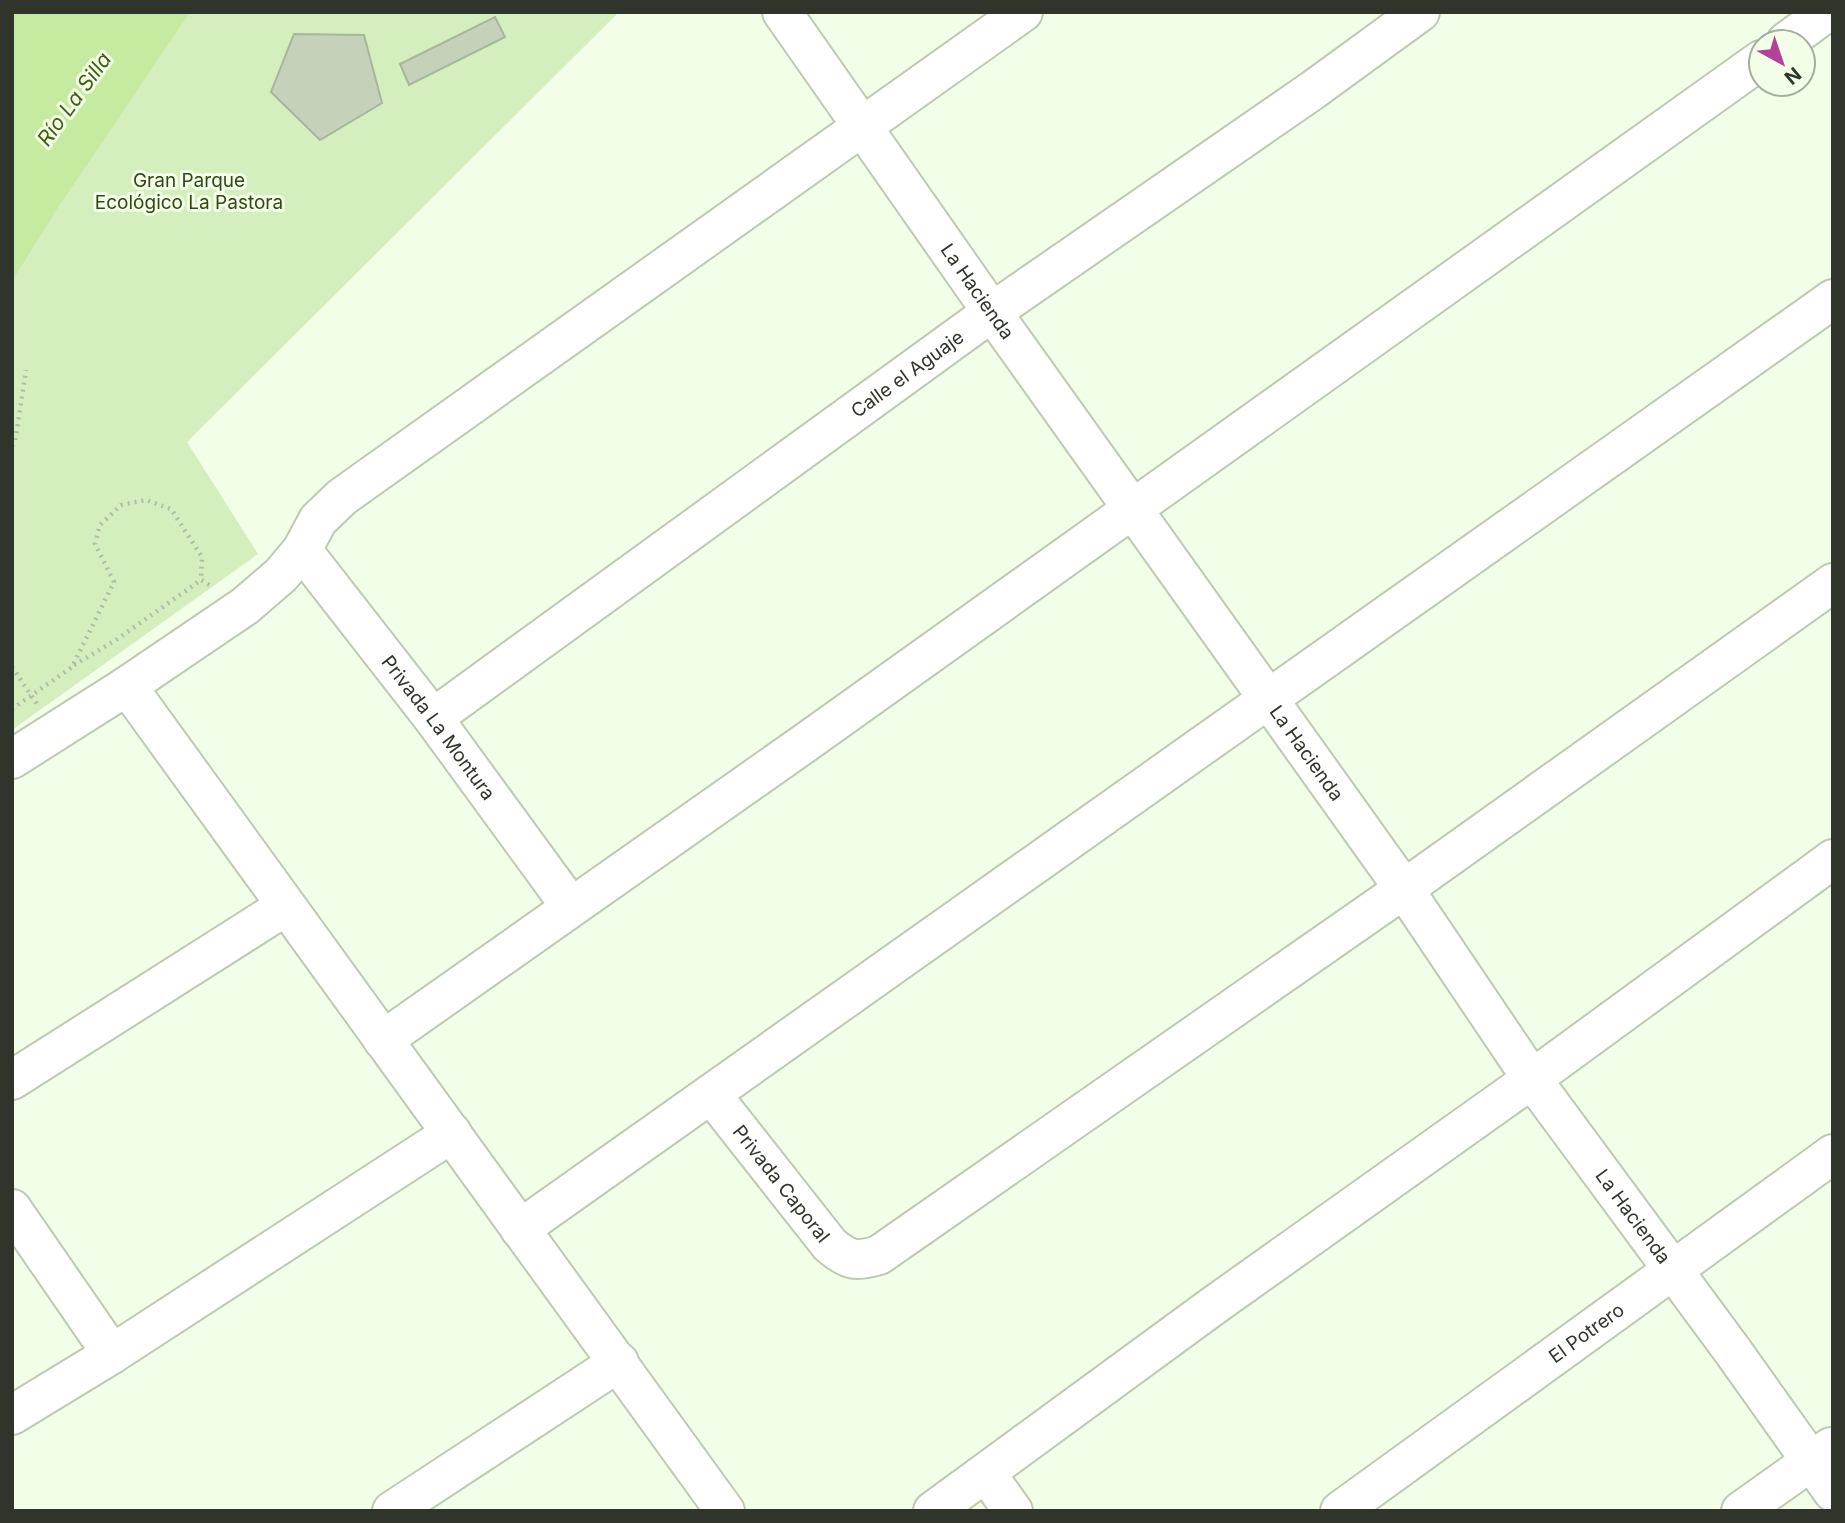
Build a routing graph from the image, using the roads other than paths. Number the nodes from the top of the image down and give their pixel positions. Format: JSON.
{"nodes":[{"id":1,"x":782,"y":12,"type":"edge"},
{"id":2,"x":1023,"y":12,"type":"edge"},
{"id":3,"x":1420,"y":12,"type":"edge"},
{"id":4,"x":1828,"y":12,"type":"edge"},
{"id":5,"x":1806,"y":28,"type":"edge"},
{"id":6,"x":1747,"y":70,"type":"edge"},
{"id":7,"x":863,"y":128,"type":"junction"},
{"id":8,"x":1833,"y":299,"type":"edge"},
{"id":9,"x":992,"y":312,"type":"junction"},
{"id":10,"x":1133,"y":508,"type":"junction"},
{"id":11,"x":302,"y":550,"type":"junction"},
{"id":12,"x":1833,"y":583,"type":"edge"},
{"id":13,"x":127,"y":686,"type":"junction"},
{"id":14,"x":1269,"y":700,"type":"junction"},
{"id":15,"x":433,"y":718,"type":"junction"},
{"id":16,"x":12,"y":760,"type":"edge"},
{"id":17,"x":1833,"y":859,"type":"edge"},
{"id":18,"x":1404,"y":889,"type":"junction"},
{"id":19,"x":286,"y":906,"type":"junction"},
{"id":20,"x":570,"y":907,"type":"junction"},
{"id":21,"x":383,"y":1040,"type":"junction"},
{"id":22,"x":1532,"y":1079,"type":"junction"},
{"id":23,"x":12,"y":1080,"type":"edge"},
{"id":24,"x":711,"y":1094,"type":"junction"},
{"id":25,"x":452,"y":1133,"type":"junction"},
{"id":26,"x":1833,"y":1154,"type":"edge"},
{"id":27,"x":12,"y":1209,"type":"edge"},
{"id":28,"x":520,"y":1229,"type":"junction"},
{"id":29,"x":1672,"y":1268,"type":"junction"},
{"id":30,"x":111,"y":1354,"type":"junction"},
{"id":31,"x":619,"y":1363,"type":"junction"},
{"id":32,"x":12,"y":1415,"type":"edge"},
{"id":33,"x":1826,"y":1467,"type":"edge"},
{"id":34,"x":986,"y":1473,"type":"junction"},
{"id":35,"x":392,"y":1511,"type":"edge"},
{"id":36,"x":725,"y":1511,"type":"edge"},
{"id":37,"x":933,"y":1511,"type":"edge"},
{"id":38,"x":1013,"y":1511,"type":"edge"},
{"id":39,"x":1340,"y":1511,"type":"edge"},
{"id":40,"x":1741,"y":1511,"type":"edge"}],
"edges":[{"from":1,"to":7,"type":"street","name":"La Hacienda"},
{"from":2,"to":7,"type":"street"},
{"from":3,"to":9,"type":"street","name":"Calle el Aguaje"},
{"from":4,"to":5,"type":"street"},
{"from":6,"to":10,"type":"street"},
{"from":7,"to":9,"type":"street","name":"La Hacienda"},
{"from":7,"to":11,"type":"street"},
{"from":8,"to":14,"type":"street"},
{"from":9,"to":10,"type":"street","name":"La Hacienda"},
{"from":9,"to":15,"type":"street","name":"Calle el Aguaje"},
{"from":10,"to":14,"type":"street","name":"La Hacienda"},
{"from":10,"to":20,"type":"street"},
{"from":11,"to":13,"type":"street"},
{"from":11,"to":15,"type":"street","name":"Privada La Montura"},
{"from":12,"to":18,"type":"street"},
{"from":13,"to":16,"type":"street"},
{"from":13,"to":19,"type":"street"},
{"from":14,"to":18,"type":"street","name":"La Hacienda"},
{"from":14,"to":24,"type":"street"},
{"from":15,"to":20,"type":"street","name":"Privada La Montura"},
{"from":17,"to":22,"type":"street"},
{"from":18,"to":22,"type":"street","name":"La Hacienda"},
{"from":18,"to":24,"type":"street","name":"Privada Caporal"},
{"from":19,"to":21,"type":"street"},
{"from":19,"to":23,"type":"street"},
{"from":20,"to":21,"type":"street"},
{"from":21,"to":25,"type":"street"},
{"from":22,"to":29,"type":"street","name":"La Hacienda"},
{"from":22,"to":34,"type":"street"},
{"from":24,"to":28,"type":"street"},
{"from":25,"to":28,"type":"street"},
{"from":25,"to":30,"type":"street"},
{"from":26,"to":29,"type":"street","name":"El Potrero"},
{"from":27,"to":30,"type":"street"},
{"from":28,"to":31,"type":"street"},
{"from":29,"to":33,"type":"street","name":"La Hacienda"},
{"from":29,"to":39,"type":"street","name":"El Potrero"},
{"from":30,"to":32,"type":"street"},
{"from":31,"to":35,"type":"street"},
{"from":31,"to":36,"type":"street"},
{"from":33,"to":40,"type":"street"},
{"from":34,"to":37,"type":"street"},
{"from":34,"to":38,"type":"street"}]}
